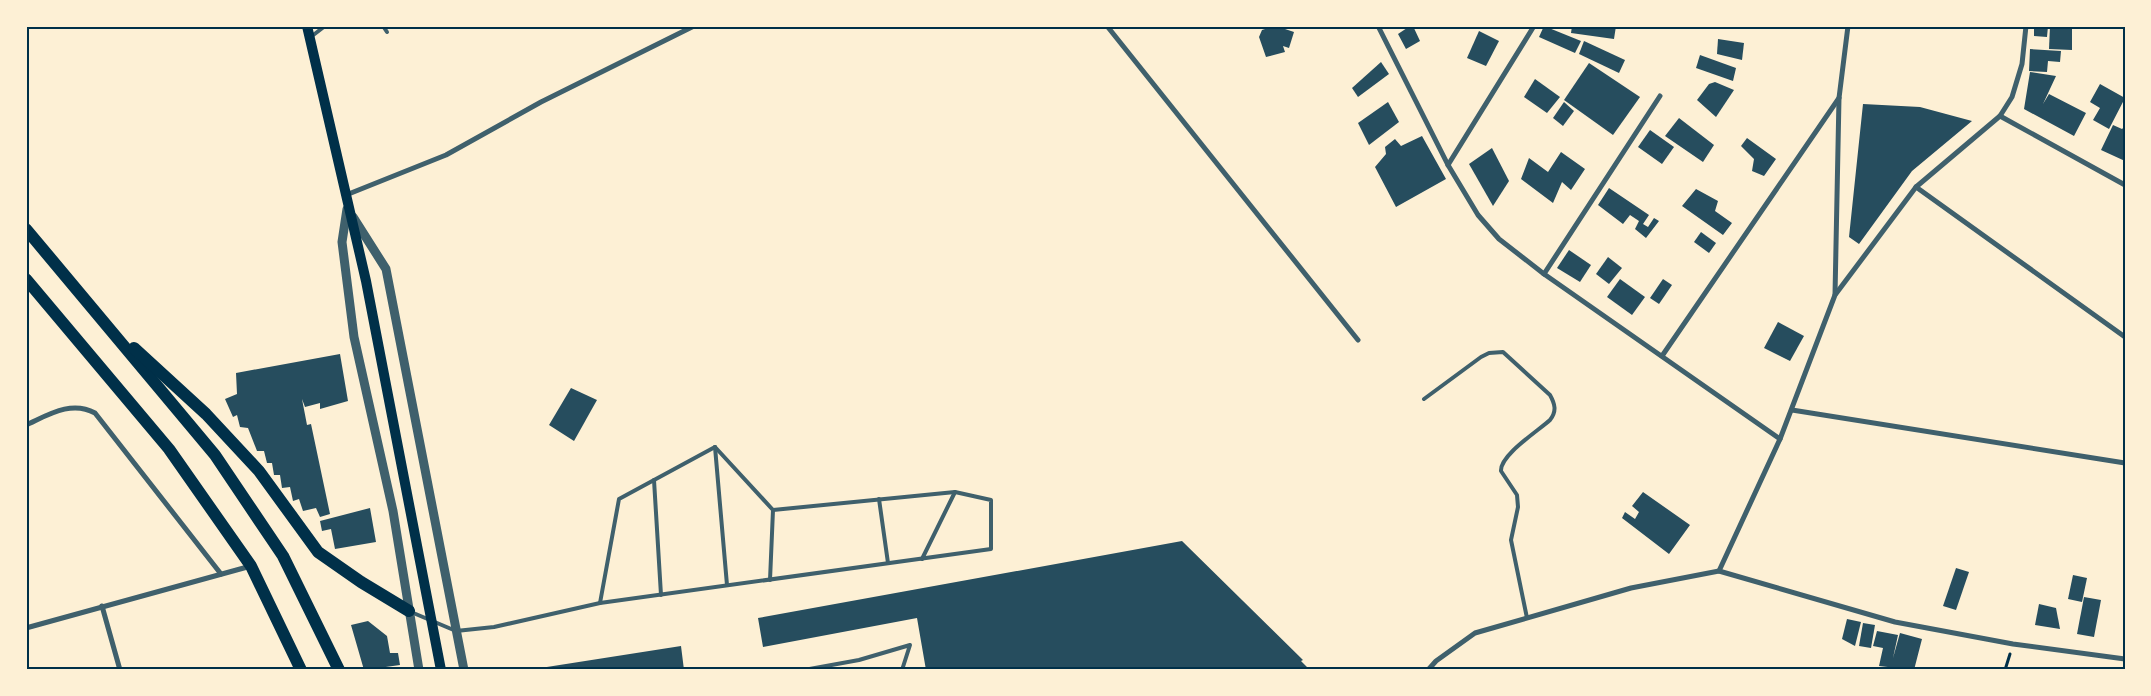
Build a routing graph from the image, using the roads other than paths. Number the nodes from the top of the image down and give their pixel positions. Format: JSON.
{"nodes":[{"id":1,"x":325,"y":26,"type":"edge"},
{"id":2,"x":383,"y":26,"type":"edge"},
{"id":3,"x":694,"y":26,"type":"edge"},
{"id":4,"x":1107,"y":26,"type":"edge"},
{"id":5,"x":1378,"y":26,"type":"edge"},
{"id":6,"x":1534,"y":26,"type":"edge"},
{"id":7,"x":1848,"y":26,"type":"edge"},
{"id":8,"x":2026,"y":26,"type":"edge"},
{"id":9,"x":308,"y":29,"type":"edge"},
{"id":10,"x":387,"y":32,"type":"dead end"},
{"id":11,"x":1660,"y":96,"type":"dead end"},
{"id":12,"x":1839,"y":98,"type":"junction"},
{"id":13,"x":2000,"y":116,"type":"junction"},
{"id":14,"x":1448,"y":165,"type":"junction"},
{"id":15,"x":2125,"y":185,"type":"edge"},
{"id":16,"x":1916,"y":187,"type":"junction"},
{"id":17,"x":345,"y":195,"type":"junction"},
{"id":18,"x":347,"y":209,"type":"junction"},
{"id":19,"x":26,"y":229,"type":"edge"},
{"id":20,"x":1544,"y":274,"type":"junction"},
{"id":21,"x":26,"y":279,"type":"edge"},
{"id":22,"x":1835,"y":295,"type":"junction"},
{"id":23,"x":97,"y":314,"type":"junction"},
{"id":24,"x":2125,"y":337,"type":"edge"},
{"id":25,"x":1358,"y":340,"type":"dead end"},
{"id":26,"x":1662,"y":356,"type":"junction"},
{"id":27,"x":1424,"y":399,"type":"dead end"},
{"id":28,"x":1792,"y":410,"type":"junction"},
{"id":29,"x":26,"y":425,"type":"edge"},
{"id":30,"x":1780,"y":439,"type":"junction"},
{"id":31,"x":715,"y":447,"type":"junction"},
{"id":32,"x":2125,"y":463,"type":"edge"},
{"id":33,"x":654,"y":480,"type":"junction"},
{"id":34,"x":955,"y":492,"type":"junction"},
{"id":35,"x":880,"y":499,"type":"junction"},
{"id":36,"x":774,"y":510,"type":"junction"},
{"id":37,"x":922,"y":559,"type":"junction"},
{"id":38,"x":888,"y":563,"type":"junction"},
{"id":39,"x":251,"y":566,"type":"junction"},
{"id":40,"x":1719,"y":571,"type":"junction"},
{"id":41,"x":221,"y":574,"type":"junction"},
{"id":42,"x":770,"y":580,"type":"junction"},
{"id":43,"x":727,"y":585,"type":"junction"},
{"id":44,"x":661,"y":594,"type":"junction"},
{"id":45,"x":600,"y":603,"type":"junction"},
{"id":46,"x":102,"y":606,"type":"junction"},
{"id":47,"x":409,"y":611,"type":"junction"},
{"id":48,"x":1527,"y":618,"type":"junction"},
{"id":49,"x":26,"y":628,"type":"edge"},
{"id":50,"x":456,"y":631,"type":"junction"},
{"id":51,"x":2125,"y":658,"type":"edge"},
{"id":52,"x":120,"y":670,"type":"edge"},
{"id":53,"x":301,"y":670,"type":"edge"},
{"id":54,"x":339,"y":670,"type":"edge"},
{"id":55,"x":419,"y":670,"type":"edge"},
{"id":56,"x":441,"y":670,"type":"edge"},
{"id":57,"x":464,"y":670,"type":"edge"},
{"id":58,"x":804,"y":670,"type":"edge"},
{"id":59,"x":902,"y":670,"type":"edge"},
{"id":60,"x":1428,"y":670,"type":"edge"}],
"edges":[{"from":1,"to":9,"type":"lane"},
{"from":2,"to":10,"type":"lane"},
{"from":3,"to":17,"type":"street"},
{"from":4,"to":25,"type":"street"},
{"from":5,"to":14,"type":"street"},
{"from":6,"to":14,"type":"street"},
{"from":7,"to":12,"type":"street"},
{"from":8,"to":13,"type":"street"},
{"from":9,"to":17,"type":"main road"},
{"from":11,"to":20,"type":"street"},
{"from":12,"to":22,"type":"street"},
{"from":12,"to":26,"type":"street"},
{"from":13,"to":15,"type":"street"},
{"from":13,"to":16,"type":"street"},
{"from":14,"to":20,"type":"street"},
{"from":16,"to":22,"type":"street"},
{"from":16,"to":24,"type":"street"},
{"from":17,"to":18,"type":"main road"},
{"from":18,"to":47,"type":"street"},
{"from":18,"to":50,"type":"street"},
{"from":18,"to":56,"type":"main road"},
{"from":19,"to":23,"type":"main road"},
{"from":20,"to":26,"type":"street"},
{"from":21,"to":39,"type":"main road"},
{"from":22,"to":28,"type":"street"},
{"from":23,"to":47,"type":"main road"},
{"from":23,"to":54,"type":"main road"},
{"from":26,"to":30,"type":"street"},
{"from":27,"to":48,"type":"lane"},
{"from":28,"to":30,"type":"street"},
{"from":28,"to":32,"type":"street"},
{"from":29,"to":41,"type":"street"},
{"from":30,"to":40,"type":"street"},
{"from":31,"to":33,"type":"lane"},
{"from":31,"to":36,"type":"lane"},
{"from":31,"to":43,"type":"lane"},
{"from":33,"to":44,"type":"lane"},
{"from":33,"to":45,"type":"lane"},
{"from":34,"to":35,"type":"lane"},
{"from":34,"to":37,"type":"lane"},
{"from":34,"to":37,"type":"lane"},
{"from":35,"to":36,"type":"lane"},
{"from":35,"to":38,"type":"lane"},
{"from":36,"to":42,"type":"lane"},
{"from":37,"to":38,"type":"lane"},
{"from":38,"to":42,"type":"lane"},
{"from":39,"to":41,"type":"street"},
{"from":39,"to":53,"type":"main road"},
{"from":40,"to":48,"type":"street"},
{"from":40,"to":51,"type":"street"},
{"from":41,"to":46,"type":"street"},
{"from":42,"to":43,"type":"lane"},
{"from":43,"to":44,"type":"lane"},
{"from":44,"to":45,"type":"lane"},
{"from":45,"to":50,"type":"lane"},
{"from":46,"to":49,"type":"street"},
{"from":46,"to":52,"type":"street"},
{"from":47,"to":50,"type":"lane"},
{"from":47,"to":55,"type":"street"},
{"from":48,"to":60,"type":"street"},
{"from":50,"to":57,"type":"street"},
{"from":58,"to":59,"type":"lane"}]}
